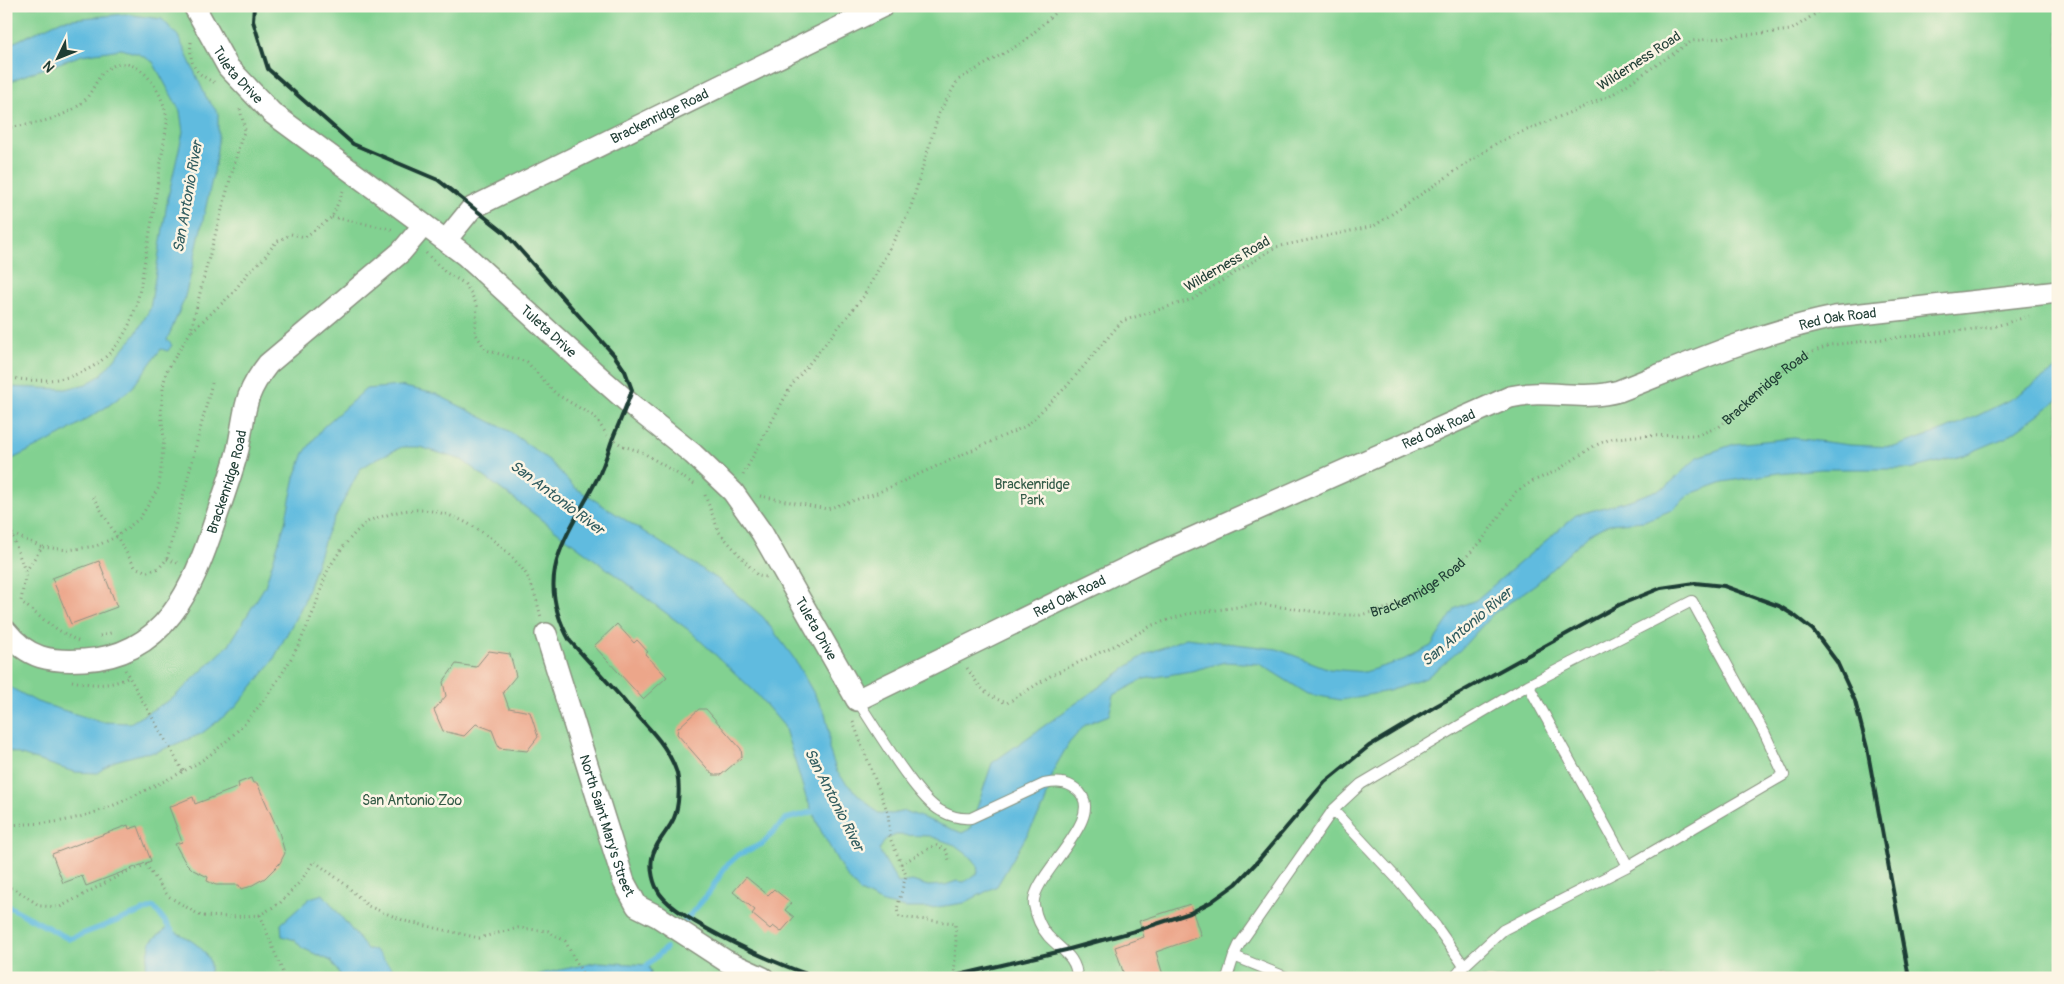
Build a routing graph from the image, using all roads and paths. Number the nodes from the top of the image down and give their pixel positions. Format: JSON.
{"nodes":[{"id":1,"x":194,"y":6,"type":"edge"},
{"id":2,"x":883,"y":6,"type":"edge"},
{"id":3,"x":1062,"y":6,"type":"edge"},
{"id":4,"x":1827,"y":6,"type":"edge"},
{"id":5,"x":191,"y":35,"type":"dead end"},
{"id":6,"x":218,"y":84,"type":"dead end"},
{"id":7,"x":238,"y":104,"type":"dead end"},
{"id":8,"x":6,"y":128,"type":"edge"},
{"id":9,"x":352,"y":171,"type":"junction"},
{"id":10,"x":332,"y":217,"type":"junction"},
{"id":11,"x":424,"y":225,"type":"junction"},
{"id":12,"x":396,"y":230,"type":"dead end"},
{"id":13,"x":446,"y":240,"type":"junction"},
{"id":14,"x":422,"y":248,"type":"dead end"},
{"id":15,"x":2058,"y":292,"type":"edge"},
{"id":16,"x":2033,"y":315,"type":"dead end"},
{"id":17,"x":191,"y":331,"type":"junction"},
{"id":18,"x":6,"y":377,"type":"edge"},
{"id":19,"x":212,"y":383,"type":"dead end"},
{"id":20,"x":696,"y":485,"type":"dead end"},
{"id":21,"x":701,"y":491,"type":"dead end"},
{"id":22,"x":734,"y":492,"type":"junction"},
{"id":23,"x":93,"y":497,"type":"dead end"},
{"id":24,"x":7,"y":531,"type":"edge"},
{"id":25,"x":116,"y":537,"type":"junction"},
{"id":26,"x":42,"y":547,"type":"junction"},
{"id":27,"x":168,"y":559,"type":"junction"},
{"id":28,"x":184,"y":566,"type":"dead end"},
{"id":29,"x":26,"y":571,"type":"junction"},
{"id":30,"x":771,"y":577,"type":"dead end"},
{"id":31,"x":119,"y":630,"type":"dead end"},
{"id":32,"x":6,"y":631,"type":"edge"},
{"id":33,"x":546,"y":634,"type":"joint"},
{"id":34,"x":91,"y":639,"type":"dead end"},
{"id":35,"x":82,"y":642,"type":"dead end"},
{"id":36,"x":118,"y":653,"type":"junction"},
{"id":37,"x":965,"y":664,"type":"dead end"},
{"id":38,"x":1528,"y":685,"type":"junction"},
{"id":39,"x":860,"y":704,"type":"junction"},
{"id":40,"x":183,"y":770,"type":"junction"},
{"id":41,"x":1333,"y":810,"type":"junction"},
{"id":42,"x":6,"y":825,"type":"edge"},
{"id":43,"x":950,"y":863,"type":"dead end"},
{"id":44,"x":901,"y":864,"type":"junction"},
{"id":45,"x":1628,"y":866,"type":"junction"},
{"id":46,"x":6,"y":886,"type":"edge"},
{"id":47,"x":260,"y":915,"type":"junction"},
{"id":48,"x":1234,"y":956,"type":"junction"},
{"id":49,"x":1464,"y":966,"type":"junction"},
{"id":50,"x":285,"y":978,"type":"edge"},
{"id":51,"x":585,"y":978,"type":"edge"},
{"id":52,"x":763,"y":978,"type":"edge"},
{"id":53,"x":954,"y":978,"type":"edge"},
{"id":54,"x":1077,"y":978,"type":"edge"},
{"id":55,"x":1228,"y":978,"type":"edge"},
{"id":56,"x":1288,"y":978,"type":"edge"},
{"id":57,"x":1454,"y":978,"type":"edge"}],
"edges":[{"from":1,"to":9,"type":"street","name":"Tuleta Drive"},
{"from":2,"to":13,"type":"street","name":"Brackenridge Road"},
{"from":3,"to":22,"type":"path"},
{"from":4,"to":22,"type":"path","name":"Wilderness Road"},
{"from":5,"to":6,"type":"path"},
{"from":7,"to":17,"type":"path"},
{"from":8,"to":18,"type":"path"},
{"from":9,"to":10,"type":"path"},
{"from":9,"to":11,"type":"street","name":"Tuleta Drive"},
{"from":10,"to":12,"type":"path"},
{"from":10,"to":17,"type":"path"},
{"from":11,"to":13,"type":"street","name":"Tuleta Drive"},
{"from":11,"to":36,"type":"street","name":"Brackenridge Road"},
{"from":13,"to":22,"type":"street","name":"Tuleta Drive"},
{"from":14,"to":20,"type":"path"},
{"from":15,"to":39,"type":"street","name":"Red Oak Road"},
{"from":16,"to":37,"type":"path","name":"Brackenridge Road"},
{"from":17,"to":25,"type":"path"},
{"from":19,"to":27,"type":"path"},
{"from":21,"to":30,"type":"path"},
{"from":22,"to":39,"type":"street","name":"Tuleta Drive"},
{"from":23,"to":25,"type":"path"},
{"from":24,"to":26,"type":"path"},
{"from":24,"to":29,"type":"path"},
{"from":25,"to":26,"type":"path"},
{"from":25,"to":27,"type":"path"},
{"from":26,"to":29,"type":"path"},
{"from":27,"to":28,"type":"path"},
{"from":29,"to":35,"type":"path"},
{"from":31,"to":34,"type":"path"},
{"from":32,"to":36,"type":"street","name":"Brackenridge Road"},
{"from":33,"to":40,"type":"path"},
{"from":33,"to":52,"type":"street","name":"North Saint Mary's Street"},
{"from":36,"to":40,"type":"path"},
{"from":38,"to":41,"type":"lane"},
{"from":38,"to":45,"type":"lane"},
{"from":38,"to":45,"type":"lane"},
{"from":39,"to":44,"type":"path"},
{"from":39,"to":54,"type":"lane"},
{"from":40,"to":42,"type":"path"},
{"from":41,"to":48,"type":"lane"},
{"from":41,"to":49,"type":"lane"},
{"from":43,"to":44,"type":"path"},
{"from":44,"to":53,"type":"path"},
{"from":45,"to":49,"type":"lane"},
{"from":46,"to":47,"type":"path"},
{"from":47,"to":50,"type":"path"},
{"from":47,"to":51,"type":"path"},
{"from":48,"to":55,"type":"lane"},
{"from":48,"to":56,"type":"lane"},
{"from":49,"to":57,"type":"lane"}]}
